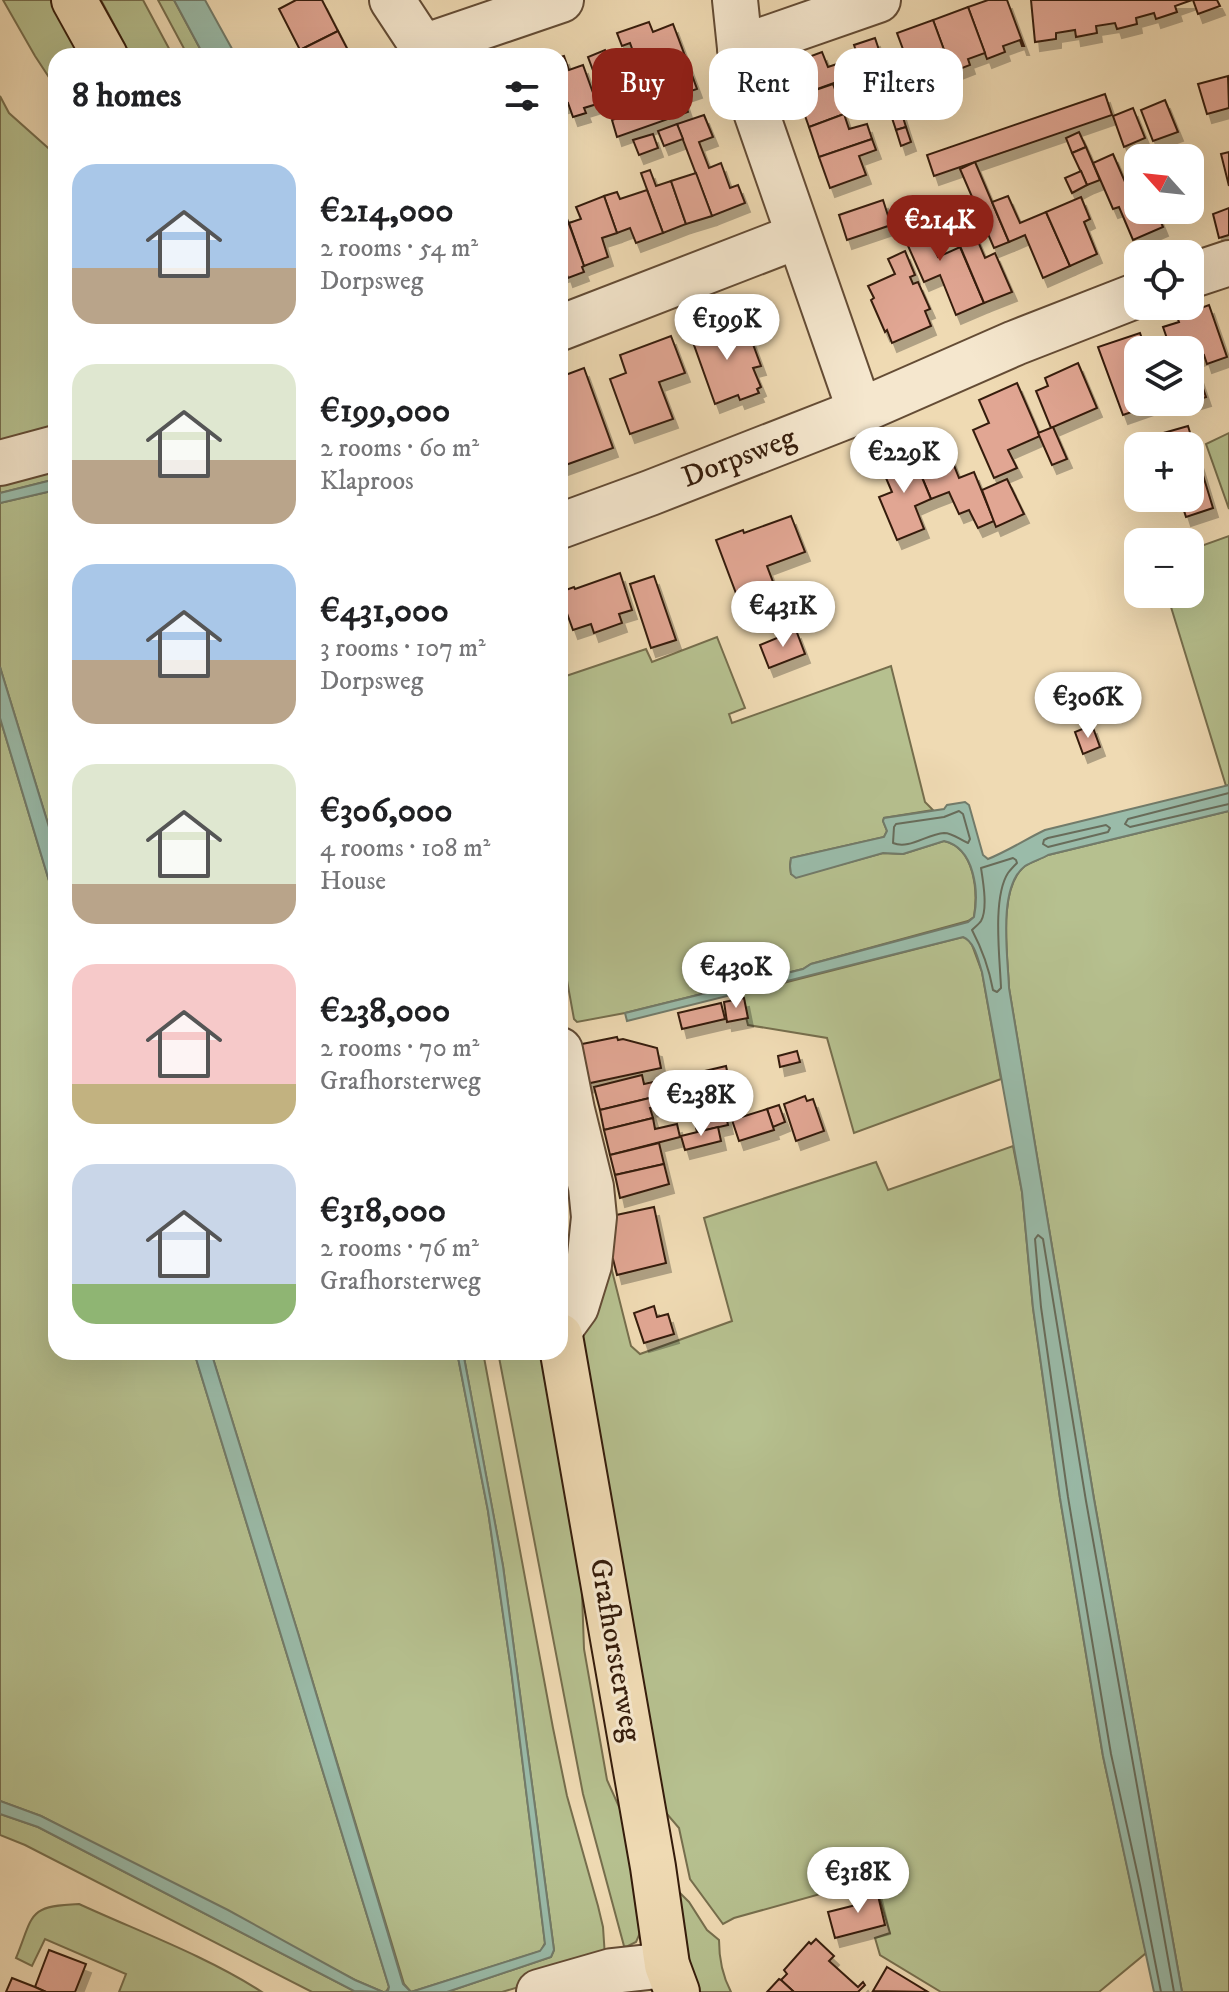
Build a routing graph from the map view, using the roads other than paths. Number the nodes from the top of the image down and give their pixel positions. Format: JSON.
{"nodes":[{"id":1,"x":74,"y":0,"type":"edge"},
{"id":2,"x":392,"y":0,"type":"edge"},
{"id":3,"x":561,"y":0,"type":"edge"},
{"id":4,"x":735,"y":0,"type":"edge"},
{"id":5,"x":878,"y":0,"type":"edge"},
{"id":6,"x":101,"y":48,"type":"edge"},
{"id":7,"x":740,"y":48,"type":"joint"},
{"id":8,"x":759,"y":120,"type":"edge"},
{"id":9,"x":798,"y":236,"type":"junction"},
{"id":10,"x":1229,"y":263,"type":"edge"},
{"id":11,"x":1204,"y":271,"type":"edge"},
{"id":12,"x":1124,"y":300,"type":"edge"},
{"id":13,"x":568,"y":325,"type":"edge"},
{"id":14,"x":860,"y":411,"type":"junction"},
{"id":15,"x":48,"y":450,"type":"edge"},
{"id":16,"x":0,"y":463,"type":"edge"},
{"id":17,"x":568,"y":523,"type":"edge"},
{"id":18,"x":568,"y":1090,"type":"edge"},
{"id":19,"x":568,"y":1318,"type":"edge"},
{"id":20,"x":564,"y":1360,"type":"edge"},
{"id":21,"x":668,"y":1983,"type":"edge"},
{"id":22,"x":539,"y":1992,"type":"edge"}],
"edges":[{"from":1,"to":6,"type":"main road"},
{"from":2,"to":3,"type":"street"},
{"from":4,"to":7,"type":"street"},
{"from":5,"to":7,"type":"street"},
{"from":8,"to":9,"type":"street"},
{"from":9,"to":13,"type":"street"},
{"from":9,"to":14,"type":"street"},
{"from":10,"to":11,"type":"street"},
{"from":12,"to":14,"type":"street","name":"Dorpsweg"},
{"from":14,"to":17,"type":"street","name":"Dorpsweg"},
{"from":15,"to":16,"type":"street"},
{"from":18,"to":19,"type":"street"},
{"from":20,"to":21,"type":"main road","name":"Grafhorsterweg"},
{"from":21,"to":22,"type":"street"}]}
